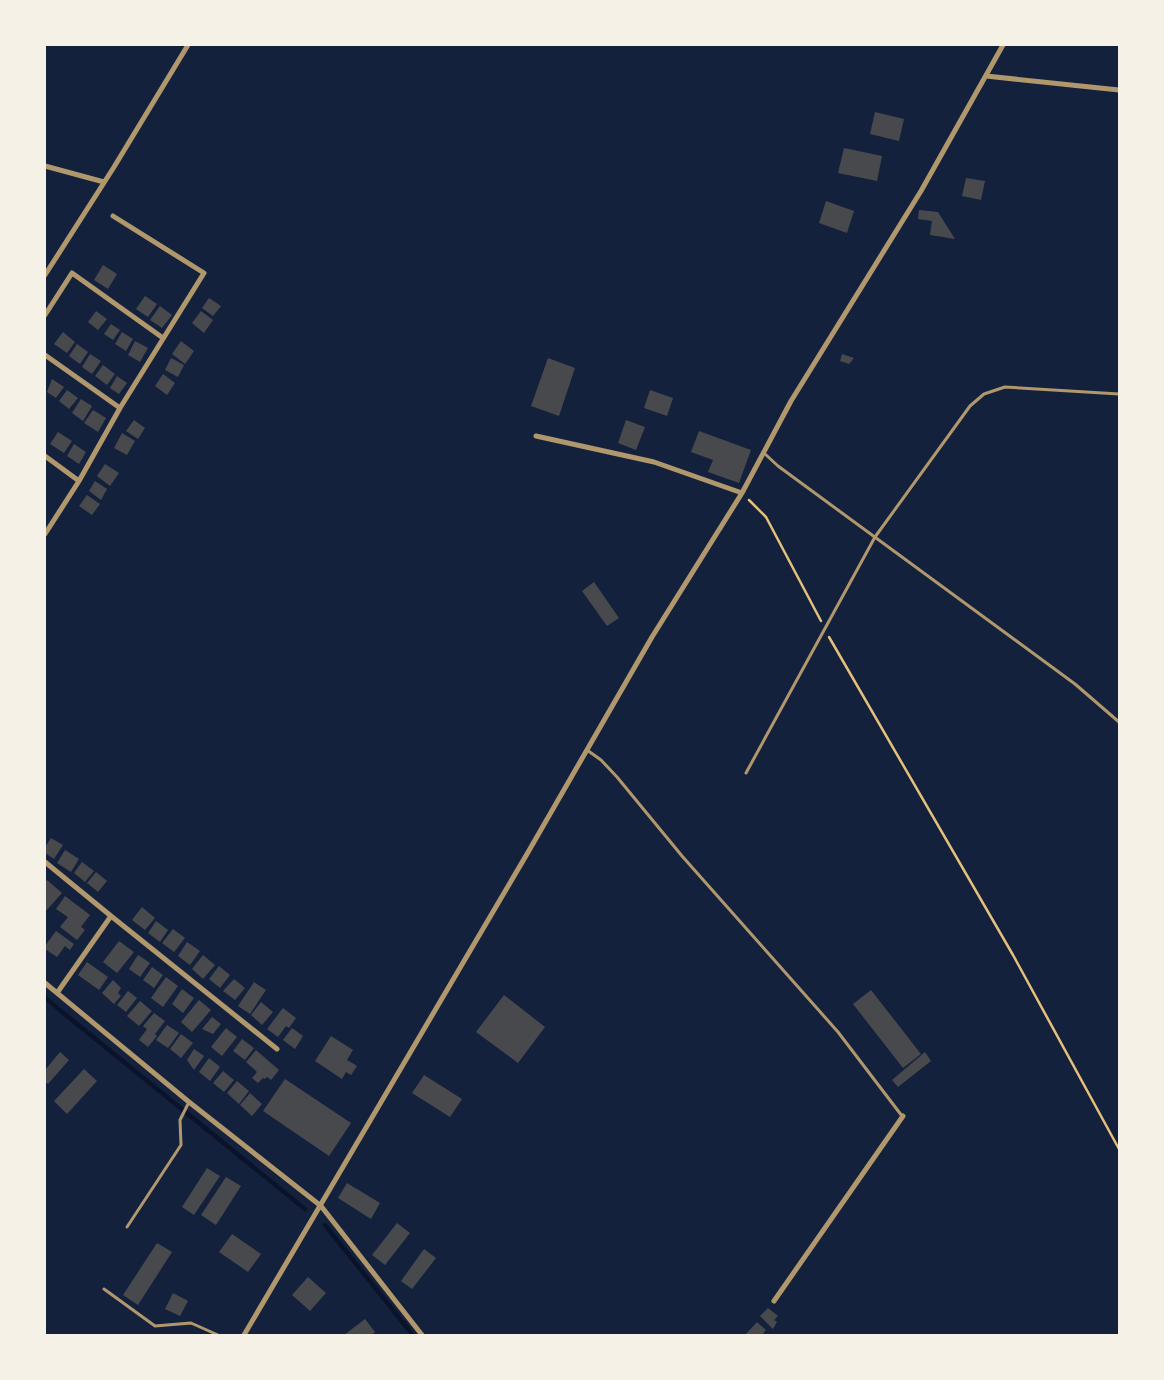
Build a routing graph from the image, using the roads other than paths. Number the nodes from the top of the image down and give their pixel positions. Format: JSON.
{"nodes":[{"id":1,"x":188,"y":45,"type":"edge"},
{"id":2,"x":1004,"y":45,"type":"edge"},
{"id":3,"x":986,"y":76,"type":"junction"},
{"id":4,"x":1119,"y":90,"type":"edge"},
{"id":5,"x":45,"y":166,"type":"edge"},
{"id":6,"x":104,"y":182,"type":"junction"},
{"id":7,"x":113,"y":216,"type":"dead end"},
{"id":8,"x":45,"y":275,"type":"edge"},
{"id":9,"x":45,"y":315,"type":"edge"},
{"id":10,"x":163,"y":338,"type":"junction"},
{"id":11,"x":45,"y":355,"type":"edge"},
{"id":12,"x":1119,"y":394,"type":"edge"},
{"id":13,"x":120,"y":408,"type":"junction"},
{"id":14,"x":536,"y":436,"type":"dead end"},
{"id":15,"x":764,"y":453,"type":"junction"},
{"id":16,"x":45,"y":456,"type":"edge"},
{"id":17,"x":79,"y":481,"type":"junction"},
{"id":18,"x":742,"y":493,"type":"junction"},
{"id":19,"x":45,"y":534,"type":"edge"},
{"id":20,"x":875,"y":537,"type":"junction"},
{"id":21,"x":1119,"y":722,"type":"edge"},
{"id":22,"x":587,"y":749,"type":"junction"},
{"id":23,"x":746,"y":772,"type":"dead end"},
{"id":24,"x":45,"y":862,"type":"edge"},
{"id":25,"x":112,"y":916,"type":"junction"},
{"id":26,"x":45,"y":983,"type":"edge"},
{"id":27,"x":57,"y":993,"type":"junction"},
{"id":28,"x":277,"y":1049,"type":"dead end"},
{"id":29,"x":189,"y":1102,"type":"junction"},
{"id":30,"x":903,"y":1116,"type":"joint"},
{"id":31,"x":321,"y":1206,"type":"junction"},
{"id":32,"x":128,"y":1227,"type":"dead end"},
{"id":33,"x":104,"y":1289,"type":"dead end"},
{"id":34,"x":774,"y":1301,"type":"dead end"},
{"id":35,"x":218,"y":1335,"type":"edge"},
{"id":36,"x":244,"y":1335,"type":"edge"},
{"id":37,"x":422,"y":1335,"type":"edge"}],
"edges":[{"from":1,"to":6,"type":"street"},
{"from":2,"to":3,"type":"street"},
{"from":3,"to":4,"type":"street"},
{"from":3,"to":15,"type":"street"},
{"from":5,"to":6,"type":"street"},
{"from":6,"to":8,"type":"street"},
{"from":7,"to":10,"type":"street"},
{"from":9,"to":10,"type":"street"},
{"from":10,"to":13,"type":"street"},
{"from":11,"to":13,"type":"street"},
{"from":12,"to":20,"type":"lane"},
{"from":13,"to":17,"type":"street"},
{"from":14,"to":18,"type":"street"},
{"from":15,"to":18,"type":"street"},
{"from":15,"to":20,"type":"lane"},
{"from":16,"to":17,"type":"street"},
{"from":17,"to":19,"type":"street"},
{"from":18,"to":22,"type":"street"},
{"from":20,"to":21,"type":"lane"},
{"from":20,"to":23,"type":"lane"},
{"from":22,"to":30,"type":"lane"},
{"from":22,"to":31,"type":"street"},
{"from":24,"to":25,"type":"street"},
{"from":25,"to":27,"type":"street"},
{"from":25,"to":28,"type":"street"},
{"from":26,"to":27,"type":"street"},
{"from":27,"to":29,"type":"street"},
{"from":29,"to":31,"type":"street"},
{"from":29,"to":32,"type":"lane"},
{"from":30,"to":34,"type":"street"},
{"from":31,"to":36,"type":"street"},
{"from":31,"to":37,"type":"street"},
{"from":33,"to":35,"type":"lane"}]}
